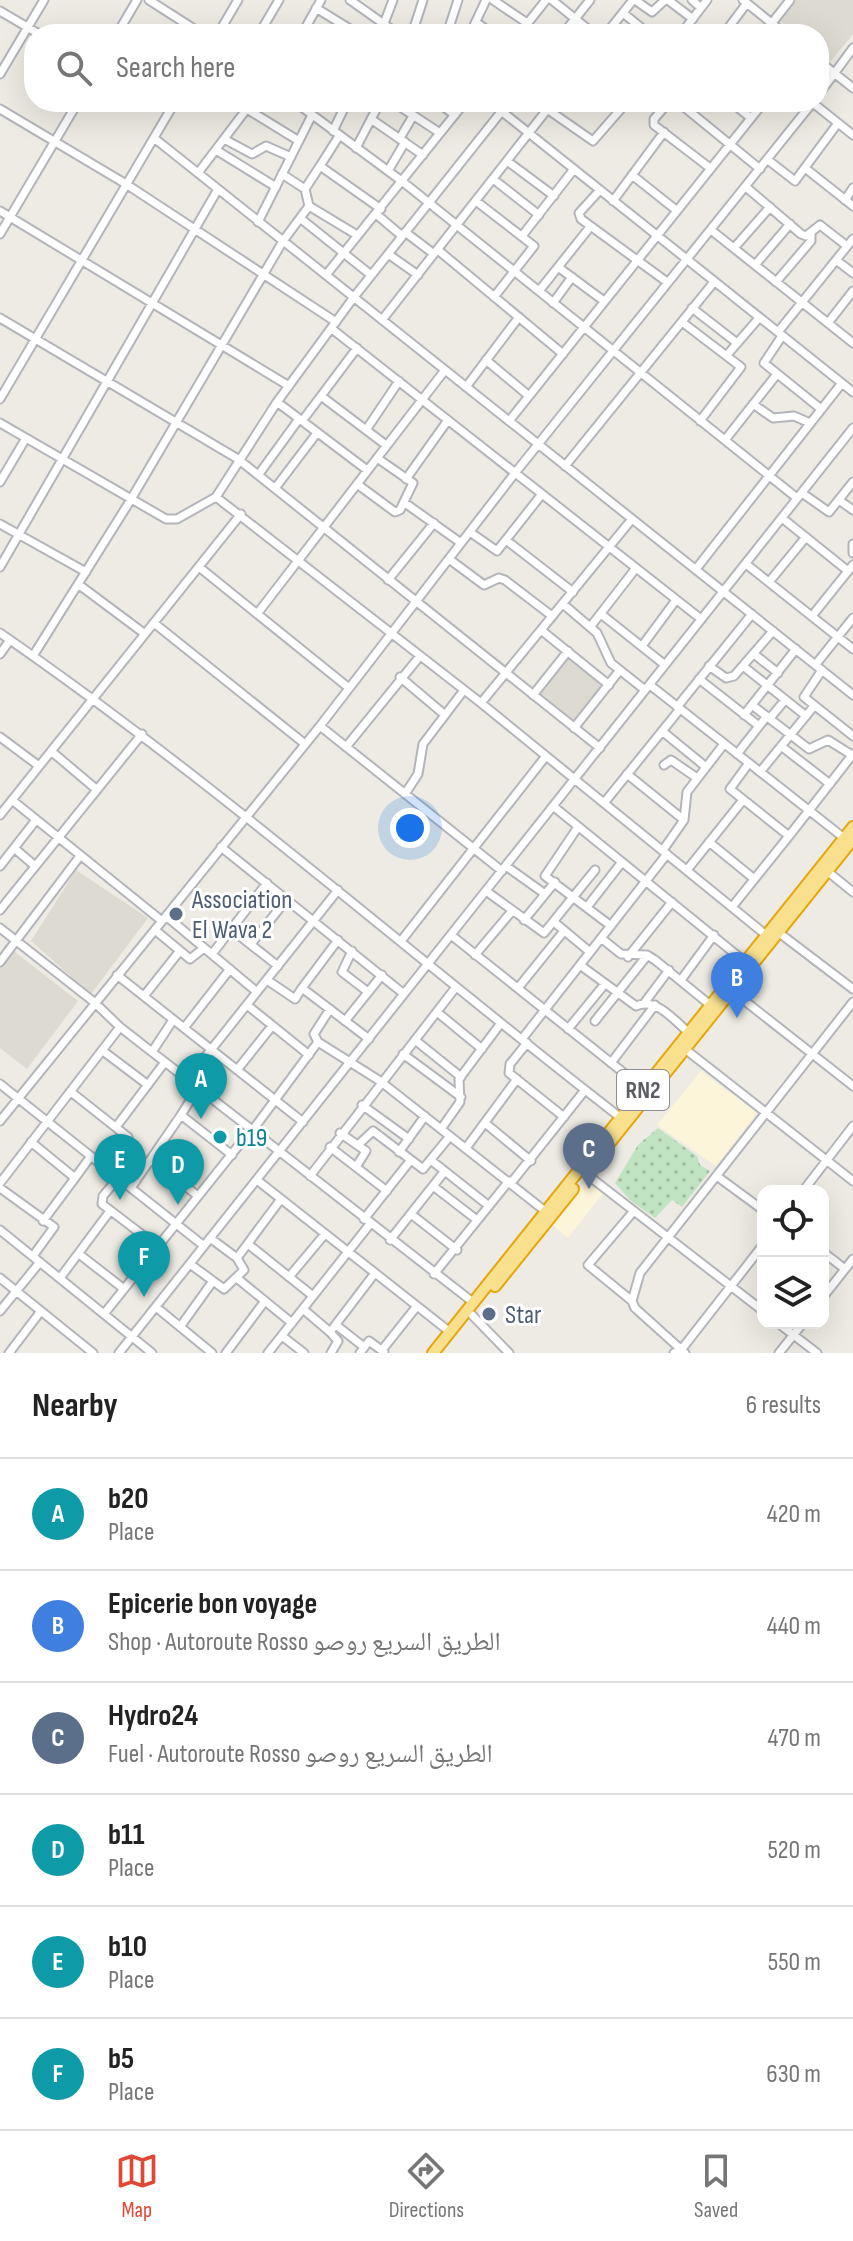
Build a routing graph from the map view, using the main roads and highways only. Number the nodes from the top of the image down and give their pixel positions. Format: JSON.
{"nodes":[{"id":1,"x":853,"y":827,"type":"edge"},
{"id":2,"x":848,"y":838,"type":"edge"},
{"id":3,"x":716,"y":1000,"type":"junction"},
{"id":4,"x":433,"y":1353,"type":"edge"},
{"id":5,"x":442,"y":1353,"type":"edge"}],
"edges":[{"from":1,"to":2,"type":"highway","number":"RN2"},
{"from":2,"to":3,"type":"highway","number":"RN2"},
{"from":2,"to":3,"type":"highway","number":"RN2"},
{"from":3,"to":4,"type":"highway","number":"RN2"},
{"from":3,"to":5,"type":"highway","number":"RN2"}]}
